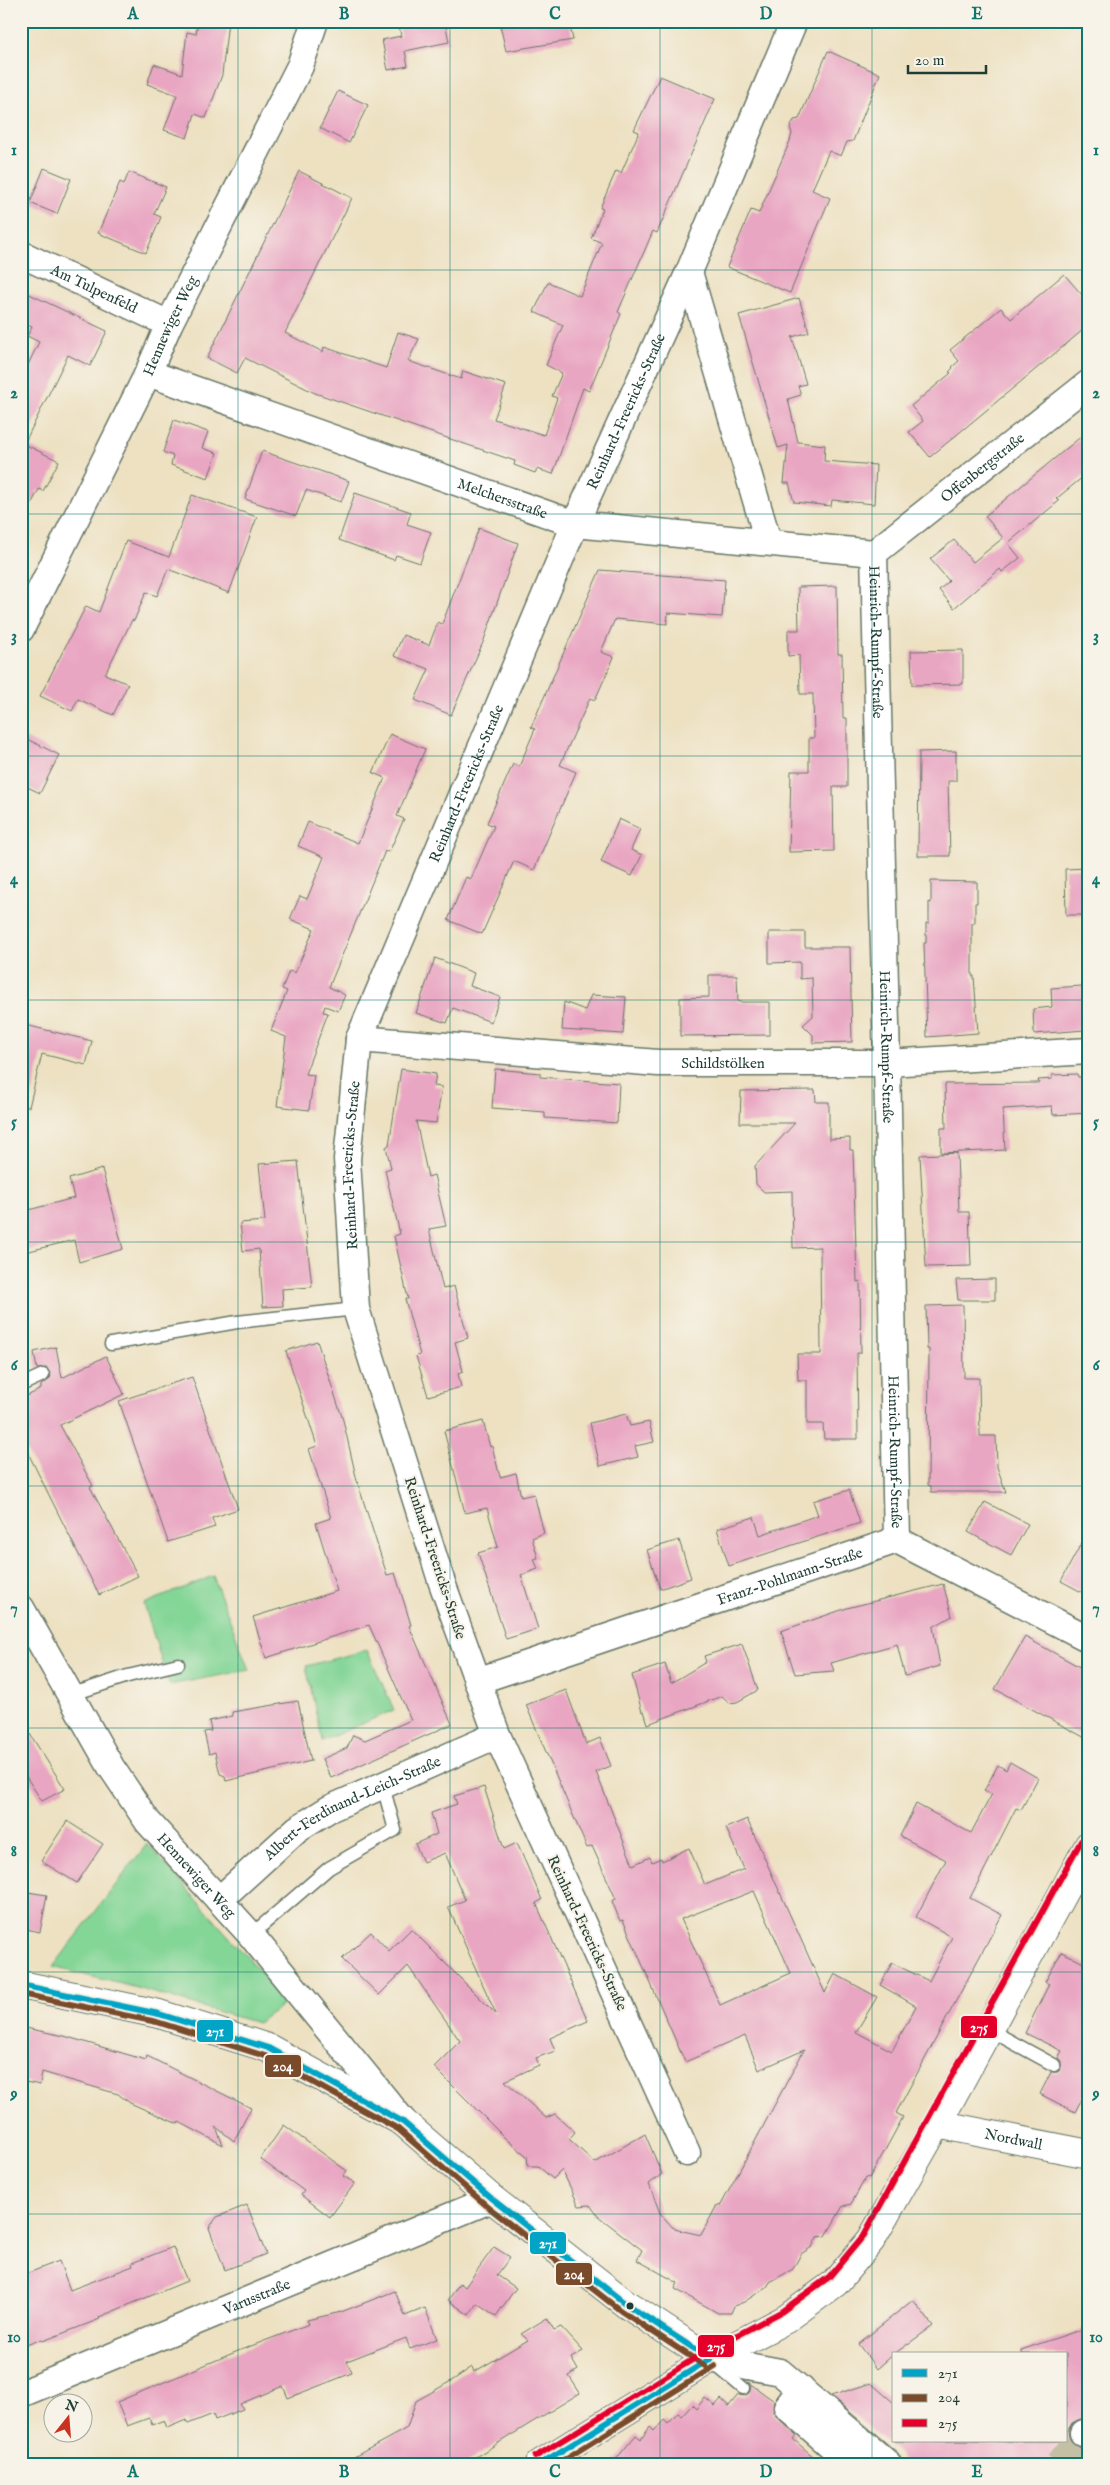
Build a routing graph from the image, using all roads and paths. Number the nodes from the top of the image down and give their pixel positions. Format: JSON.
{"nodes":[{"id":1,"x":314,"y":21,"type":"edge"},
{"id":2,"x":794,"y":21,"type":"edge"},
{"id":3,"x":21,"y":254,"type":"edge"},
{"id":4,"x":689,"y":272,"type":"junction"},
{"id":5,"x":168,"y":324,"type":"junction"},
{"id":6,"x":148,"y":373,"type":"junction"},
{"id":7,"x":1089,"y":383,"type":"edge"},
{"id":8,"x":575,"y":524,"type":"junction"},
{"id":9,"x":768,"y":541,"type":"junction"},
{"id":10,"x":874,"y":553,"type":"junction"},
{"id":11,"x":21,"y":629,"type":"edge"},
{"id":12,"x":359,"y":1039,"type":"junction"},
{"id":13,"x":1089,"y":1050,"type":"edge"},
{"id":14,"x":887,"y":1063,"type":"junction"},
{"id":15,"x":356,"y":1309,"type":"junction"},
{"id":16,"x":111,"y":1344,"type":"dead end"},
{"id":17,"x":43,"y":1375,"type":"dead end"},
{"id":18,"x":21,"y":1385,"type":"edge"},
{"id":19,"x":897,"y":1540,"type":"junction"},
{"id":20,"x":21,"y":1608,"type":"edge"},
{"id":21,"x":1089,"y":1640,"type":"edge"},
{"id":22,"x":178,"y":1664,"type":"dead end"},
{"id":23,"x":477,"y":1681,"type":"junction"},
{"id":24,"x":70,"y":1695,"type":"junction"},
{"id":25,"x":497,"y":1735,"type":"junction"},
{"id":26,"x":383,"y":1786,"type":"junction"},
{"id":27,"x":1089,"y":1845,"type":"edge"},
{"id":28,"x":219,"y":1900,"type":"junction"},
{"id":29,"x":251,"y":1935,"type":"junction"},
{"id":30,"x":21,"y":1985,"type":"edge"},
{"id":31,"x":988,"y":2029,"type":"junction"},
{"id":32,"x":1054,"y":2065,"type":"dead end"},
{"id":33,"x":403,"y":2122,"type":"junction"},
{"id":34,"x":937,"y":2124,"type":"junction"},
{"id":35,"x":688,"y":2153,"type":"dead end"},
{"id":36,"x":1089,"y":2154,"type":"edge"},
{"id":37,"x":492,"y":2199,"type":"junction"},
{"id":38,"x":710,"y":2359,"type":"junction"},
{"id":39,"x":743,"y":2388,"type":"dead end"},
{"id":40,"x":801,"y":2389,"type":"junction"},
{"id":41,"x":21,"y":2394,"type":"edge"},
{"id":42,"x":540,"y":2464,"type":"edge"},
{"id":43,"x":852,"y":2464,"type":"edge"},
{"id":44,"x":888,"y":2464,"type":"edge"}],
"edges":[{"from":1,"to":5,"type":"street","name":"Hennewiger Weg"},
{"from":2,"to":4,"type":"street","name":"Reinhard-Freericks-Straße"},
{"from":3,"to":5,"type":"street","name":"Am Tulpenfeld"},
{"from":4,"to":8,"type":"street","name":"Reinhard-Freericks-Straße"},
{"from":4,"to":9,"type":"street"},
{"from":5,"to":6,"type":"street","name":"Hennewiger Weg"},
{"from":6,"to":8,"type":"street","name":"Melchersstraße"},
{"from":6,"to":11,"type":"street","name":"Hennewiger Weg"},
{"from":7,"to":10,"type":"street","name":"Offenbergstraße"},
{"from":8,"to":9,"type":"street","name":"Melchersstraße"},
{"from":8,"to":12,"type":"street","name":"Reinhard-Freericks-Straße"},
{"from":9,"to":10,"type":"street","name":"Melchersstraße"},
{"from":10,"to":14,"type":"street","name":"Heinrich-Rumpf-Straße"},
{"from":12,"to":14,"type":"street","name":"Schildstölken"},
{"from":12,"to":15,"type":"street","name":"Reinhard-Freericks-Straße"},
{"from":13,"to":14,"type":"street","name":"Schildstölken"},
{"from":14,"to":19,"type":"street","name":"Heinrich-Rumpf-Straße"},
{"from":15,"to":16,"type":"lane"},
{"from":15,"to":23,"type":"street","name":"Reinhard-Freericks-Straße"},
{"from":17,"to":18,"type":"lane"},
{"from":19,"to":21,"type":"street"},
{"from":19,"to":23,"type":"street","name":"Franz-Pohlmann-Straße"},
{"from":20,"to":24,"type":"street","name":"Hennewiger Weg"},
{"from":22,"to":24,"type":"lane"},
{"from":23,"to":25,"type":"street","name":"Reinhard-Freericks-Straße"},
{"from":24,"to":28,"type":"street","name":"Hennewiger Weg"},
{"from":25,"to":26,"type":"street","name":"Albert-Ferdinand-Leich-Straße"},
{"from":25,"to":35,"type":"street","name":"Reinhard-Freericks-Straße"},
{"from":26,"to":28,"type":"street","name":"Albert-Ferdinand-Leich-Straße"},
{"from":26,"to":29,"type":"lane"},
{"from":27,"to":31,"type":"street"},
{"from":28,"to":29,"type":"street","name":"Hennewiger Weg"},
{"from":29,"to":33,"type":"street","name":"Hennewiger Weg"},
{"from":30,"to":33,"type":"street"},
{"from":31,"to":32,"type":"lane"},
{"from":31,"to":34,"type":"street"},
{"from":33,"to":37,"type":"street"},
{"from":34,"to":36,"type":"street","name":"Nordwall"},
{"from":34,"to":38,"type":"street"},
{"from":37,"to":38,"type":"street"},
{"from":37,"to":41,"type":"street","name":"Varusstraße"},
{"from":38,"to":39,"type":"lane"},
{"from":38,"to":40,"type":"street"},
{"from":38,"to":42,"type":"street"},
{"from":40,"to":43,"type":"street"},
{"from":40,"to":44,"type":"street"}]}
